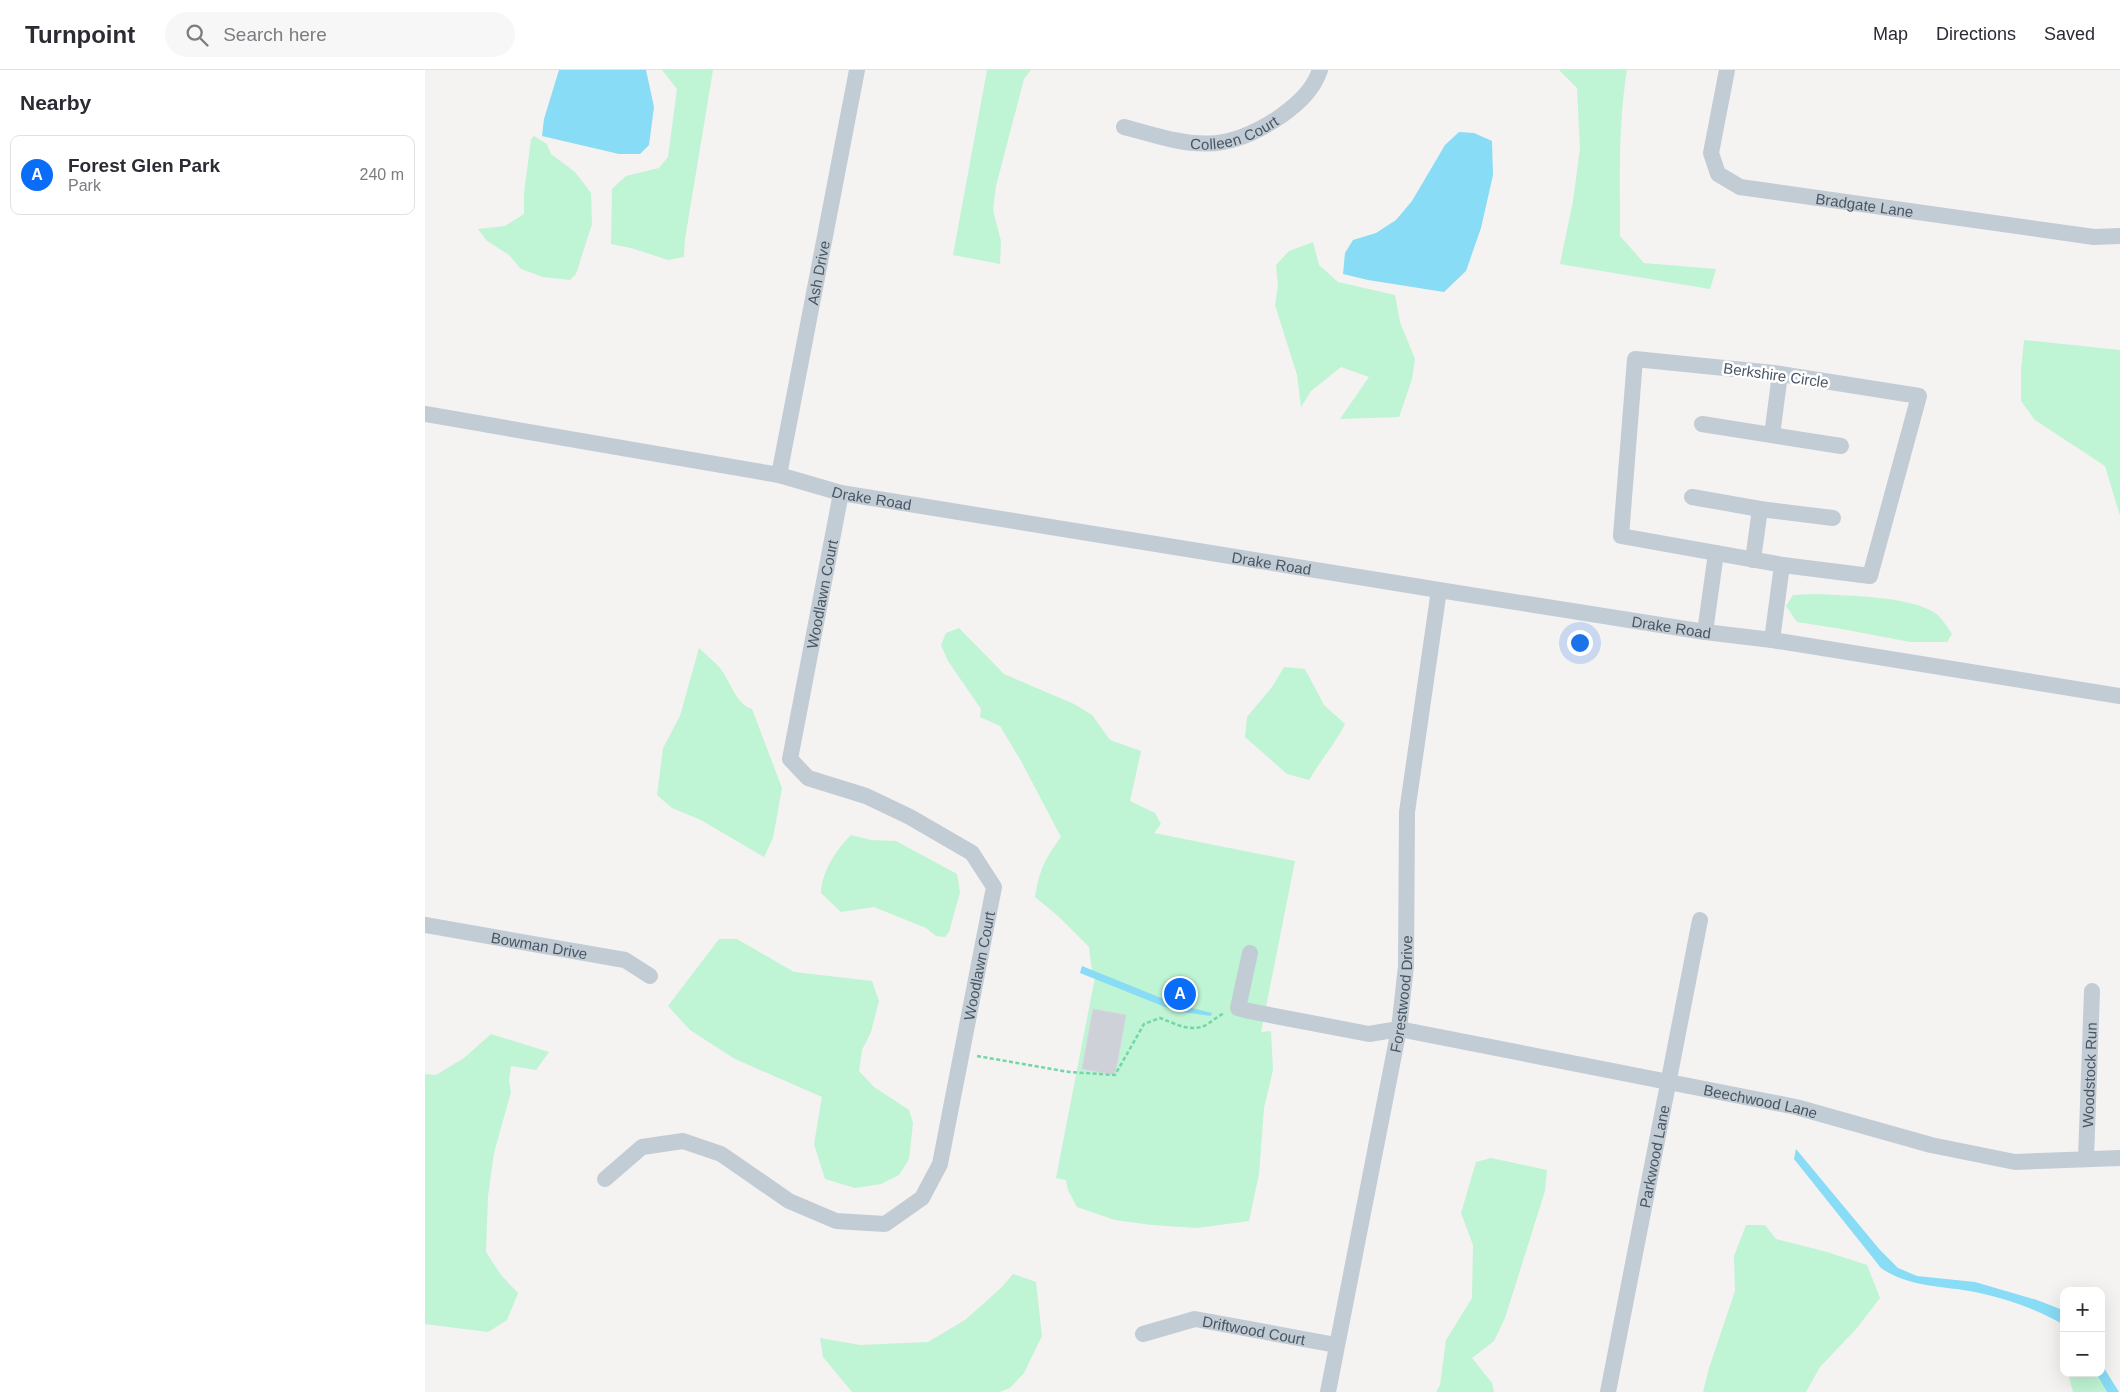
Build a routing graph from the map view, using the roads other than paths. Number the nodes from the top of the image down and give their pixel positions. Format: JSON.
{"nodes":[{"id":1,"x":857,"y":70,"type":"edge"},
{"id":2,"x":1321,"y":70,"type":"edge"},
{"id":3,"x":1727,"y":70,"type":"edge"},
{"id":4,"x":1124,"y":127,"type":"dead end"},
{"id":5,"x":2120,"y":236,"type":"edge"},
{"id":6,"x":1780,"y":374,"type":"junction"},
{"id":7,"x":425,"y":414,"type":"edge"},
{"id":8,"x":1702,"y":424,"type":"dead end"},
{"id":9,"x":1772,"y":435,"type":"junction"},
{"id":10,"x":1841,"y":446,"type":"dead end"},
{"id":11,"x":779,"y":475,"type":"junction"},
{"id":12,"x":841,"y":493,"type":"junction"},
{"id":13,"x":1692,"y":497,"type":"dead end"},
{"id":14,"x":1760,"y":509,"type":"junction"},
{"id":15,"x":1833,"y":518,"type":"dead end"},
{"id":16,"x":1715,"y":553,"type":"junction"},
{"id":17,"x":1753,"y":560,"type":"junction"},
{"id":18,"x":1781,"y":565,"type":"junction"},
{"id":19,"x":1439,"y":590,"type":"junction"},
{"id":20,"x":1705,"y":632,"type":"junction"},
{"id":21,"x":1772,"y":640,"type":"junction"},
{"id":22,"x":2120,"y":696,"type":"edge"},
{"id":23,"x":1700,"y":920,"type":"dead end"},
{"id":24,"x":425,"y":925,"type":"edge"},
{"id":25,"x":1250,"y":953,"type":"dead end"},
{"id":26,"x":650,"y":976,"type":"dead end"},
{"id":27,"x":2092,"y":991,"type":"dead end"},
{"id":28,"x":1399,"y":1029,"type":"junction"},
{"id":29,"x":1667,"y":1083,"type":"junction"},
{"id":30,"x":2120,"y":1158,"type":"edge"},
{"id":31,"x":2085,"y":1159,"type":"junction"},
{"id":32,"x":605,"y":1179,"type":"dead end"},
{"id":33,"x":1143,"y":1334,"type":"dead end"},
{"id":34,"x":1336,"y":1345,"type":"junction"},
{"id":35,"x":1327,"y":1392,"type":"edge"},
{"id":36,"x":1608,"y":1392,"type":"edge"}],
"edges":[{"from":1,"to":11,"type":"street","name":"Ash Drive"},
{"from":2,"to":4,"type":"street","name":"Colleen Court"},
{"from":3,"to":5,"type":"street","name":"Bradgate Lane"},
{"from":6,"to":9,"type":"street"},
{"from":6,"to":16,"type":"street","name":"Berkshire Circle"},
{"from":6,"to":18,"type":"street","name":"Berkshire Circle"},
{"from":7,"to":11,"type":"street","name":"Drake Road"},
{"from":8,"to":9,"type":"street"},
{"from":9,"to":10,"type":"street"},
{"from":11,"to":12,"type":"street","name":"Drake Road"},
{"from":12,"to":19,"type":"street","name":"Drake Road"},
{"from":12,"to":32,"type":"street","name":"Woodlawn Court"},
{"from":13,"to":14,"type":"street"},
{"from":14,"to":15,"type":"street"},
{"from":14,"to":17,"type":"street"},
{"from":16,"to":17,"type":"street"},
{"from":16,"to":20,"type":"street"},
{"from":17,"to":18,"type":"street"},
{"from":18,"to":21,"type":"street"},
{"from":19,"to":20,"type":"street","name":"Drake Road"},
{"from":19,"to":28,"type":"street","name":"Forestwood Drive"},
{"from":20,"to":21,"type":"street","name":"Drake Road"},
{"from":21,"to":22,"type":"street","name":"Drake Road"},
{"from":23,"to":29,"type":"street","name":"Parkwood Lane"},
{"from":24,"to":26,"type":"street","name":"Bowman Drive"},
{"from":25,"to":28,"type":"street"},
{"from":27,"to":31,"type":"street","name":"Woodstock Run"},
{"from":28,"to":29,"type":"street","name":"Beechwood Lane"},
{"from":28,"to":34,"type":"street","name":"Forestwood Drive"},
{"from":29,"to":31,"type":"street","name":"Beechwood Lane"},
{"from":29,"to":36,"type":"street","name":"Parkwood Lane"},
{"from":30,"to":31,"type":"street","name":"Beechwood Lane"},
{"from":33,"to":34,"type":"street","name":"Driftwood Court"},
{"from":34,"to":35,"type":"street","name":"Forestwood Drive"}]}
